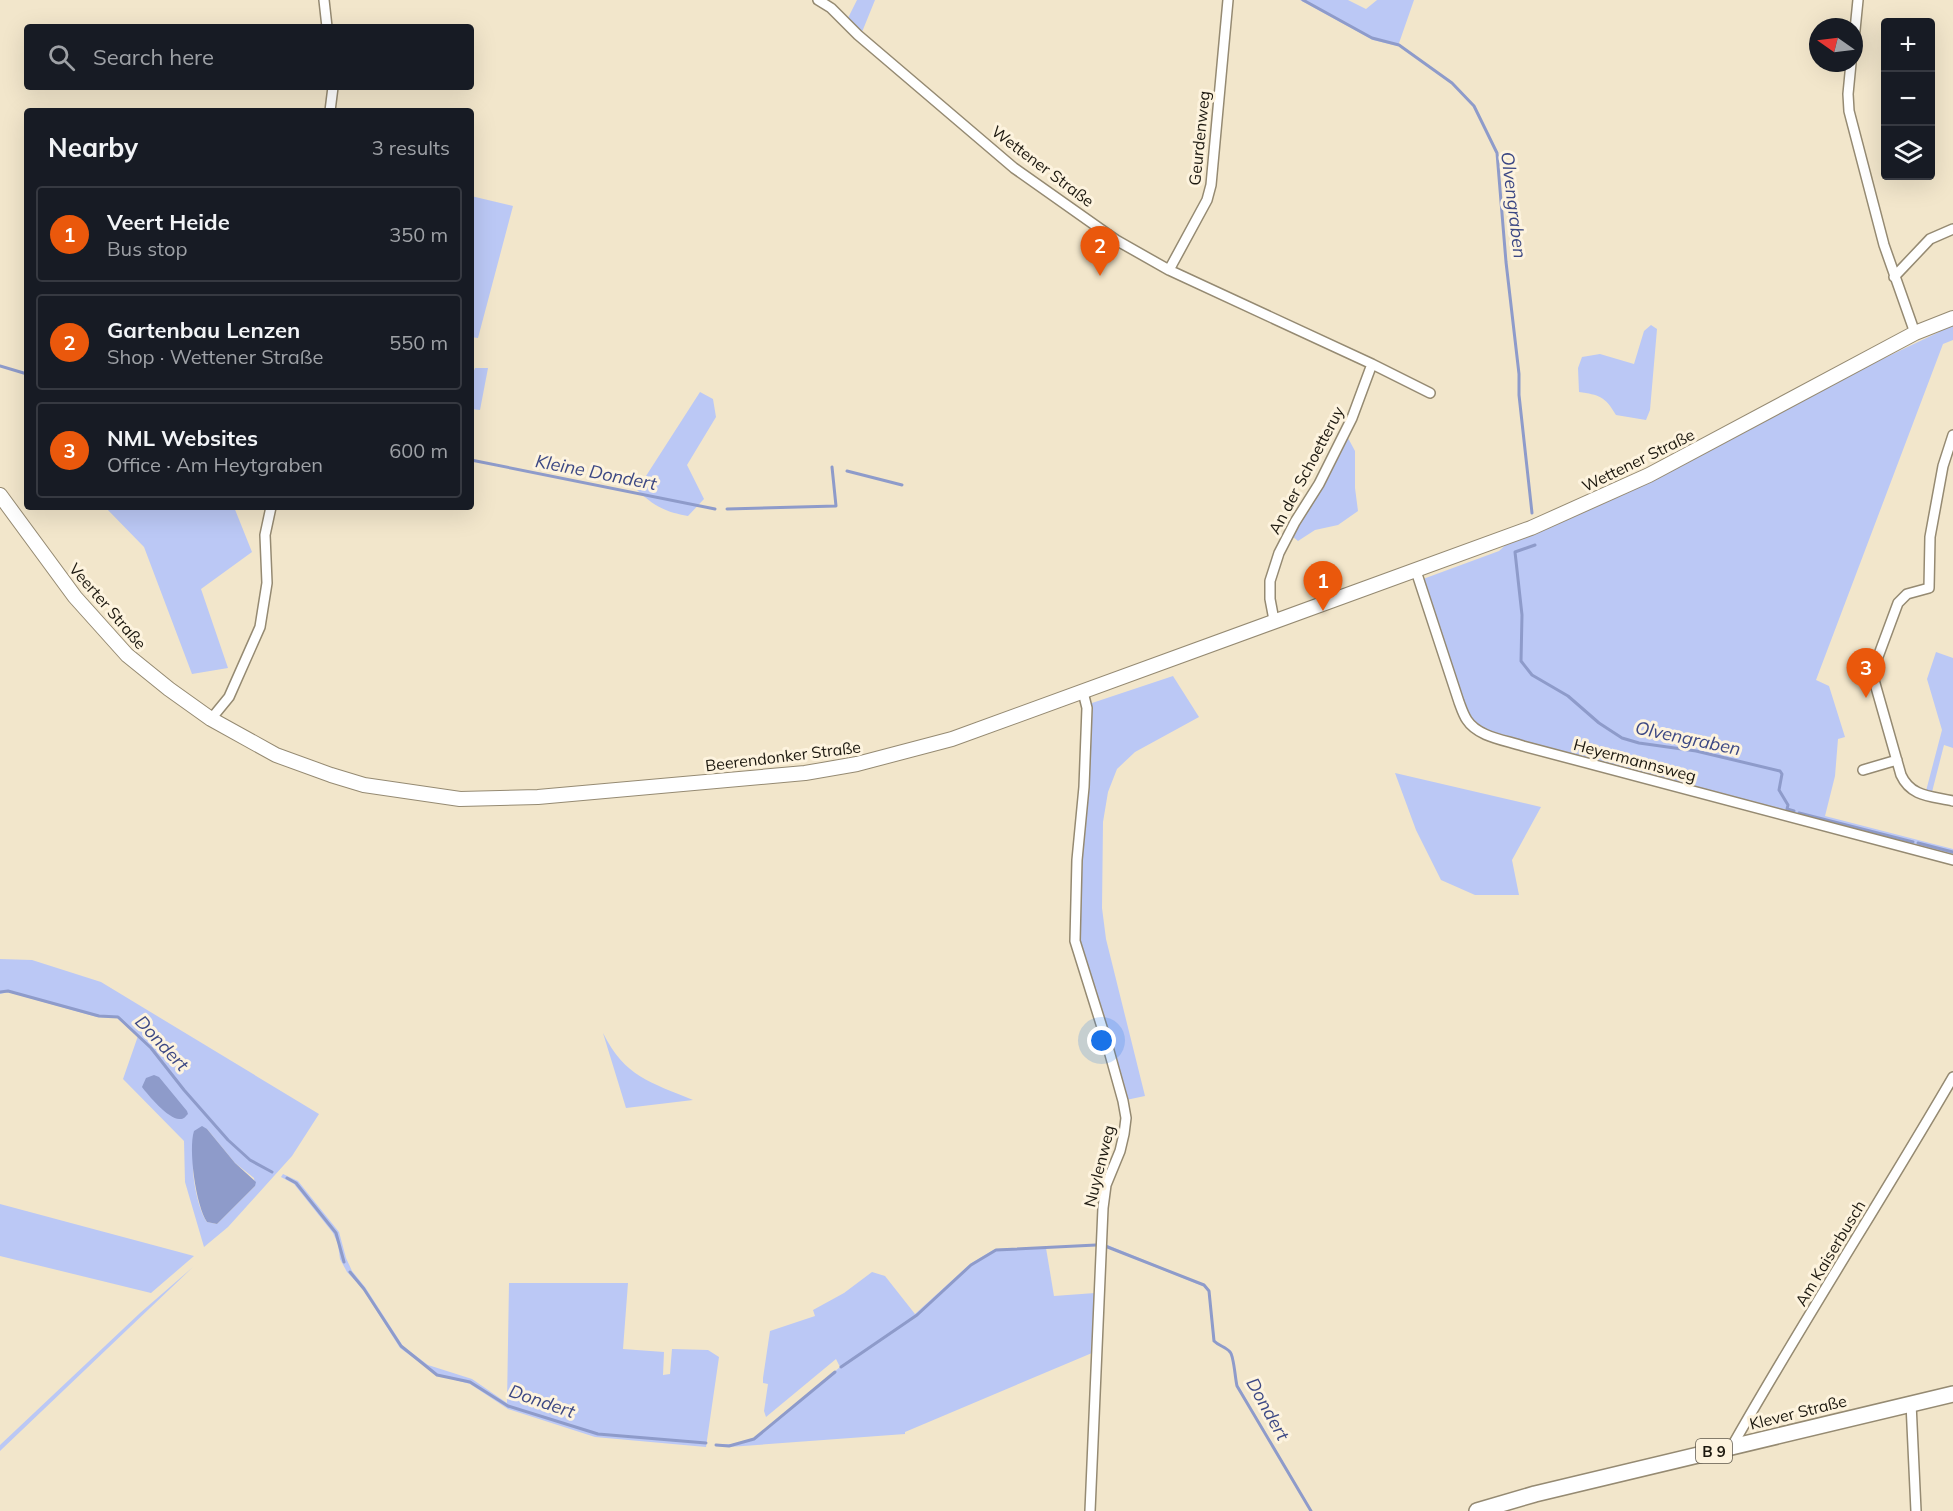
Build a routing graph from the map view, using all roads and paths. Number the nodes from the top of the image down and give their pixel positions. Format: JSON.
{"nodes":[{"id":1,"x":324,"y":0,"type":"edge"},
{"id":2,"x":818,"y":0,"type":"edge"},
{"id":3,"x":1228,"y":0,"type":"edge"},
{"id":4,"x":1858,"y":0,"type":"edge"},
{"id":5,"x":1856,"y":18,"type":"edge"},
{"id":6,"x":327,"y":24,"type":"edge"},
{"id":7,"x":1850,"y":72,"type":"edge"},
{"id":8,"x":333,"y":90,"type":"edge"},
{"id":9,"x":330,"y":108,"type":"edge"},
{"id":10,"x":1953,"y":229,"type":"edge"},
{"id":11,"x":1169,"y":270,"type":"junction"},
{"id":12,"x":1894,"y":277,"type":"junction"},
{"id":13,"x":1953,"y":318,"type":"edge"},
{"id":14,"x":1915,"y":333,"type":"junction"},
{"id":15,"x":1372,"y":364,"type":"junction"},
{"id":16,"x":1430,"y":393,"type":"dead end"},
{"id":17,"x":1953,"y":435,"type":"edge"},
{"id":18,"x":0,"y":495,"type":"edge"},
{"id":19,"x":270,"y":510,"type":"edge"},
{"id":20,"x":1416,"y":571,"type":"junction"},
{"id":21,"x":1324,"y":604,"type":"joint"},
{"id":22,"x":1274,"y":620,"type":"junction"},
{"id":23,"x":1083,"y":692,"type":"junction"},
{"id":24,"x":211,"y":720,"type":"junction"},
{"id":25,"x":1897,"y":760,"type":"junction"},
{"id":26,"x":1863,"y":770,"type":"dead end"},
{"id":27,"x":331,"y":775,"type":"joint"},
{"id":28,"x":1953,"y":801,"type":"edge"},
{"id":29,"x":1953,"y":860,"type":"edge"},
{"id":30,"x":1953,"y":1077,"type":"edge"},
{"id":31,"x":1953,"y":1394,"type":"edge"},
{"id":32,"x":1911,"y":1403,"type":"junction"},
{"id":33,"x":1736,"y":1446,"type":"junction"},
{"id":34,"x":1090,"y":1511,"type":"edge"},
{"id":35,"x":1476,"y":1511,"type":"edge"},
{"id":36,"x":1916,"y":1511,"type":"edge"}],
"edges":[{"from":1,"to":6,"type":"street"},
{"from":2,"to":11,"type":"street","name":"Wettener Straße"},
{"from":3,"to":11,"type":"street","name":"Geurdenweg"},
{"from":4,"to":5,"type":"street"},
{"from":7,"to":12,"type":"street"},
{"from":8,"to":9,"type":"street"},
{"from":10,"to":12,"type":"street"},
{"from":11,"to":15,"type":"street","name":"Wettener Straße"},
{"from":12,"to":14,"type":"street"},
{"from":13,"to":14,"type":"street","name":"Wettener Straße"},
{"from":14,"to":20,"type":"street","name":"Wettener Straße"},
{"from":15,"to":16,"type":"street"},
{"from":15,"to":22,"type":"street","name":"An der Schoetteruy"},
{"from":17,"to":25,"type":"street"},
{"from":18,"to":24,"type":"street","name":"Veerter Straße"},
{"from":19,"to":24,"type":"street"},
{"from":20,"to":21,"type":"street","name":"Wettener Straße"},
{"from":20,"to":29,"type":"street","name":"Heyermannsweg"},
{"from":21,"to":22,"type":"street","name":"Beerendonker Straße"},
{"from":22,"to":23,"type":"street","name":"Beerendonker Straße"},
{"from":23,"to":27,"type":"street","name":"Beerendonker Straße"},
{"from":23,"to":34,"type":"street","name":"Nuylenweg"},
{"from":24,"to":27,"type":"street","name":"Veerter Straße"},
{"from":25,"to":26,"type":"street"},
{"from":25,"to":28,"type":"street"},
{"from":30,"to":33,"type":"street","name":"Am Kaiserbusch"},
{"from":31,"to":32,"type":"main road","name":"Klever Straße","number":"B 9"},
{"from":32,"to":33,"type":"main road","name":"Klever Straße","number":"B 9"},
{"from":32,"to":36,"type":"street"},
{"from":33,"to":35,"type":"main road","name":"Klever Straße","number":"B 9"}]}
